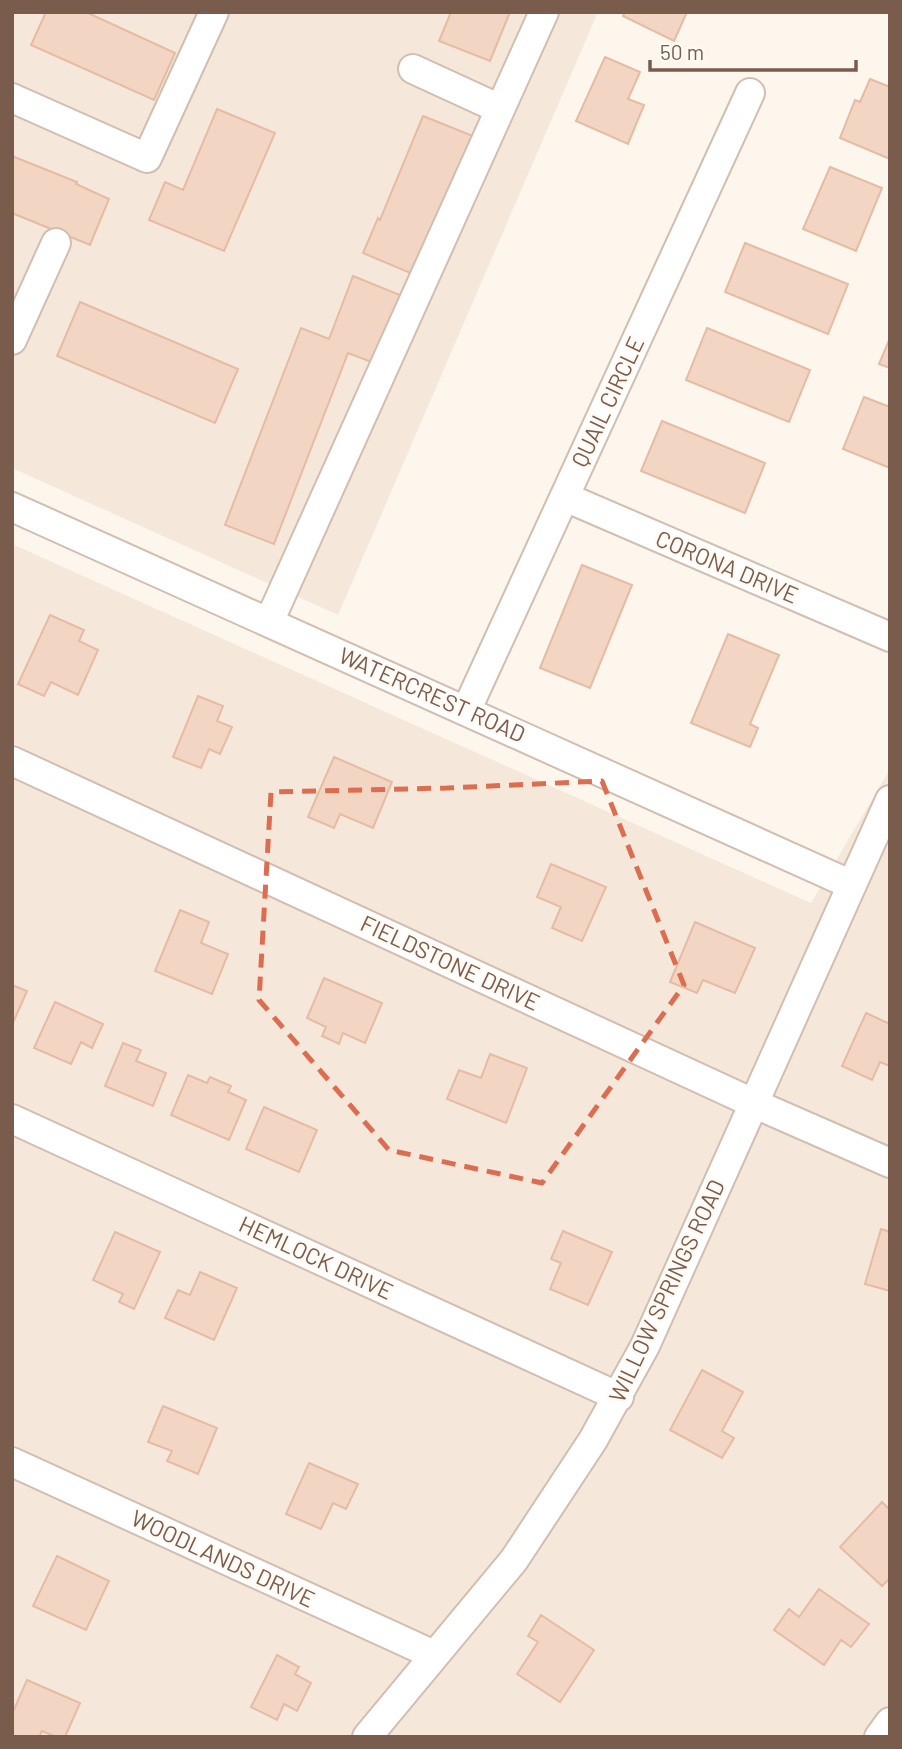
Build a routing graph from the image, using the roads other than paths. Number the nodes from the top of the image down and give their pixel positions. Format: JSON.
{"nodes":[{"id":1,"x":214,"y":12,"type":"edge"},
{"id":2,"x":544,"y":12,"type":"edge"},
{"id":3,"x":413,"y":69,"type":"dead end"},
{"id":4,"x":750,"y":93,"type":"dead end"},
{"id":5,"x":12,"y":97,"type":"edge"},
{"id":6,"x":500,"y":109,"type":"junction"},
{"id":7,"x":56,"y":243,"type":"dead end"},
{"id":8,"x":12,"y":340,"type":"edge"},
{"id":9,"x":565,"y":497,"type":"junction"},
{"id":10,"x":12,"y":507,"type":"edge"},
{"id":11,"x":269,"y":622,"type":"junction"},
{"id":12,"x":890,"y":637,"type":"edge"},
{"id":13,"x":466,"y":711,"type":"junction"},
{"id":14,"x":12,"y":761,"type":"edge"},
{"id":15,"x":890,"y":800,"type":"edge"},
{"id":16,"x":852,"y":885,"type":"junction"},
{"id":17,"x":753,"y":1103,"type":"junction"},
{"id":18,"x":12,"y":1119,"type":"edge"},
{"id":19,"x":890,"y":1163,"type":"edge"},
{"id":20,"x":619,"y":1397,"type":"junction"},
{"id":21,"x":12,"y":1462,"type":"edge"},
{"id":22,"x":434,"y":1655,"type":"junction"},
{"id":23,"x":890,"y":1722,"type":"edge"},
{"id":24,"x":367,"y":1737,"type":"edge"},
{"id":25,"x":879,"y":1737,"type":"edge"}],
"edges":[{"from":1,"to":5,"type":"street"},
{"from":2,"to":6,"type":"street"},
{"from":3,"to":6,"type":"street"},
{"from":4,"to":9,"type":"street","name":"QUAIL CIRCLE"},
{"from":6,"to":11,"type":"street"},
{"from":7,"to":8,"type":"street"},
{"from":9,"to":12,"type":"street","name":"CORONA DRIVE"},
{"from":9,"to":13,"type":"street","name":"QUAIL CIRCLE"},
{"from":10,"to":11,"type":"street","name":"WATERCREST ROAD"},
{"from":11,"to":13,"type":"street","name":"WATERCREST ROAD"},
{"from":13,"to":16,"type":"street","name":"WATERCREST ROAD"},
{"from":14,"to":17,"type":"street","name":"FIELDSTONE DRIVE"},
{"from":15,"to":16,"type":"street","name":"WILLOW SPRINGS ROAD"},
{"from":16,"to":17,"type":"street","name":"WILLOW SPRINGS ROAD"},
{"from":17,"to":19,"type":"street","name":"FIELDSTONE DRIVE"},
{"from":17,"to":20,"type":"street","name":"WILLOW SPRINGS ROAD"},
{"from":18,"to":20,"type":"street","name":"HEMLOCK DRIVE"},
{"from":20,"to":22,"type":"street","name":"WILLOW SPRINGS ROAD"},
{"from":21,"to":22,"type":"street","name":"WOODLANDS DRIVE"},
{"from":22,"to":24,"type":"street","name":"WILLOW SPRINGS ROAD"},
{"from":23,"to":25,"type":"street"}]}
